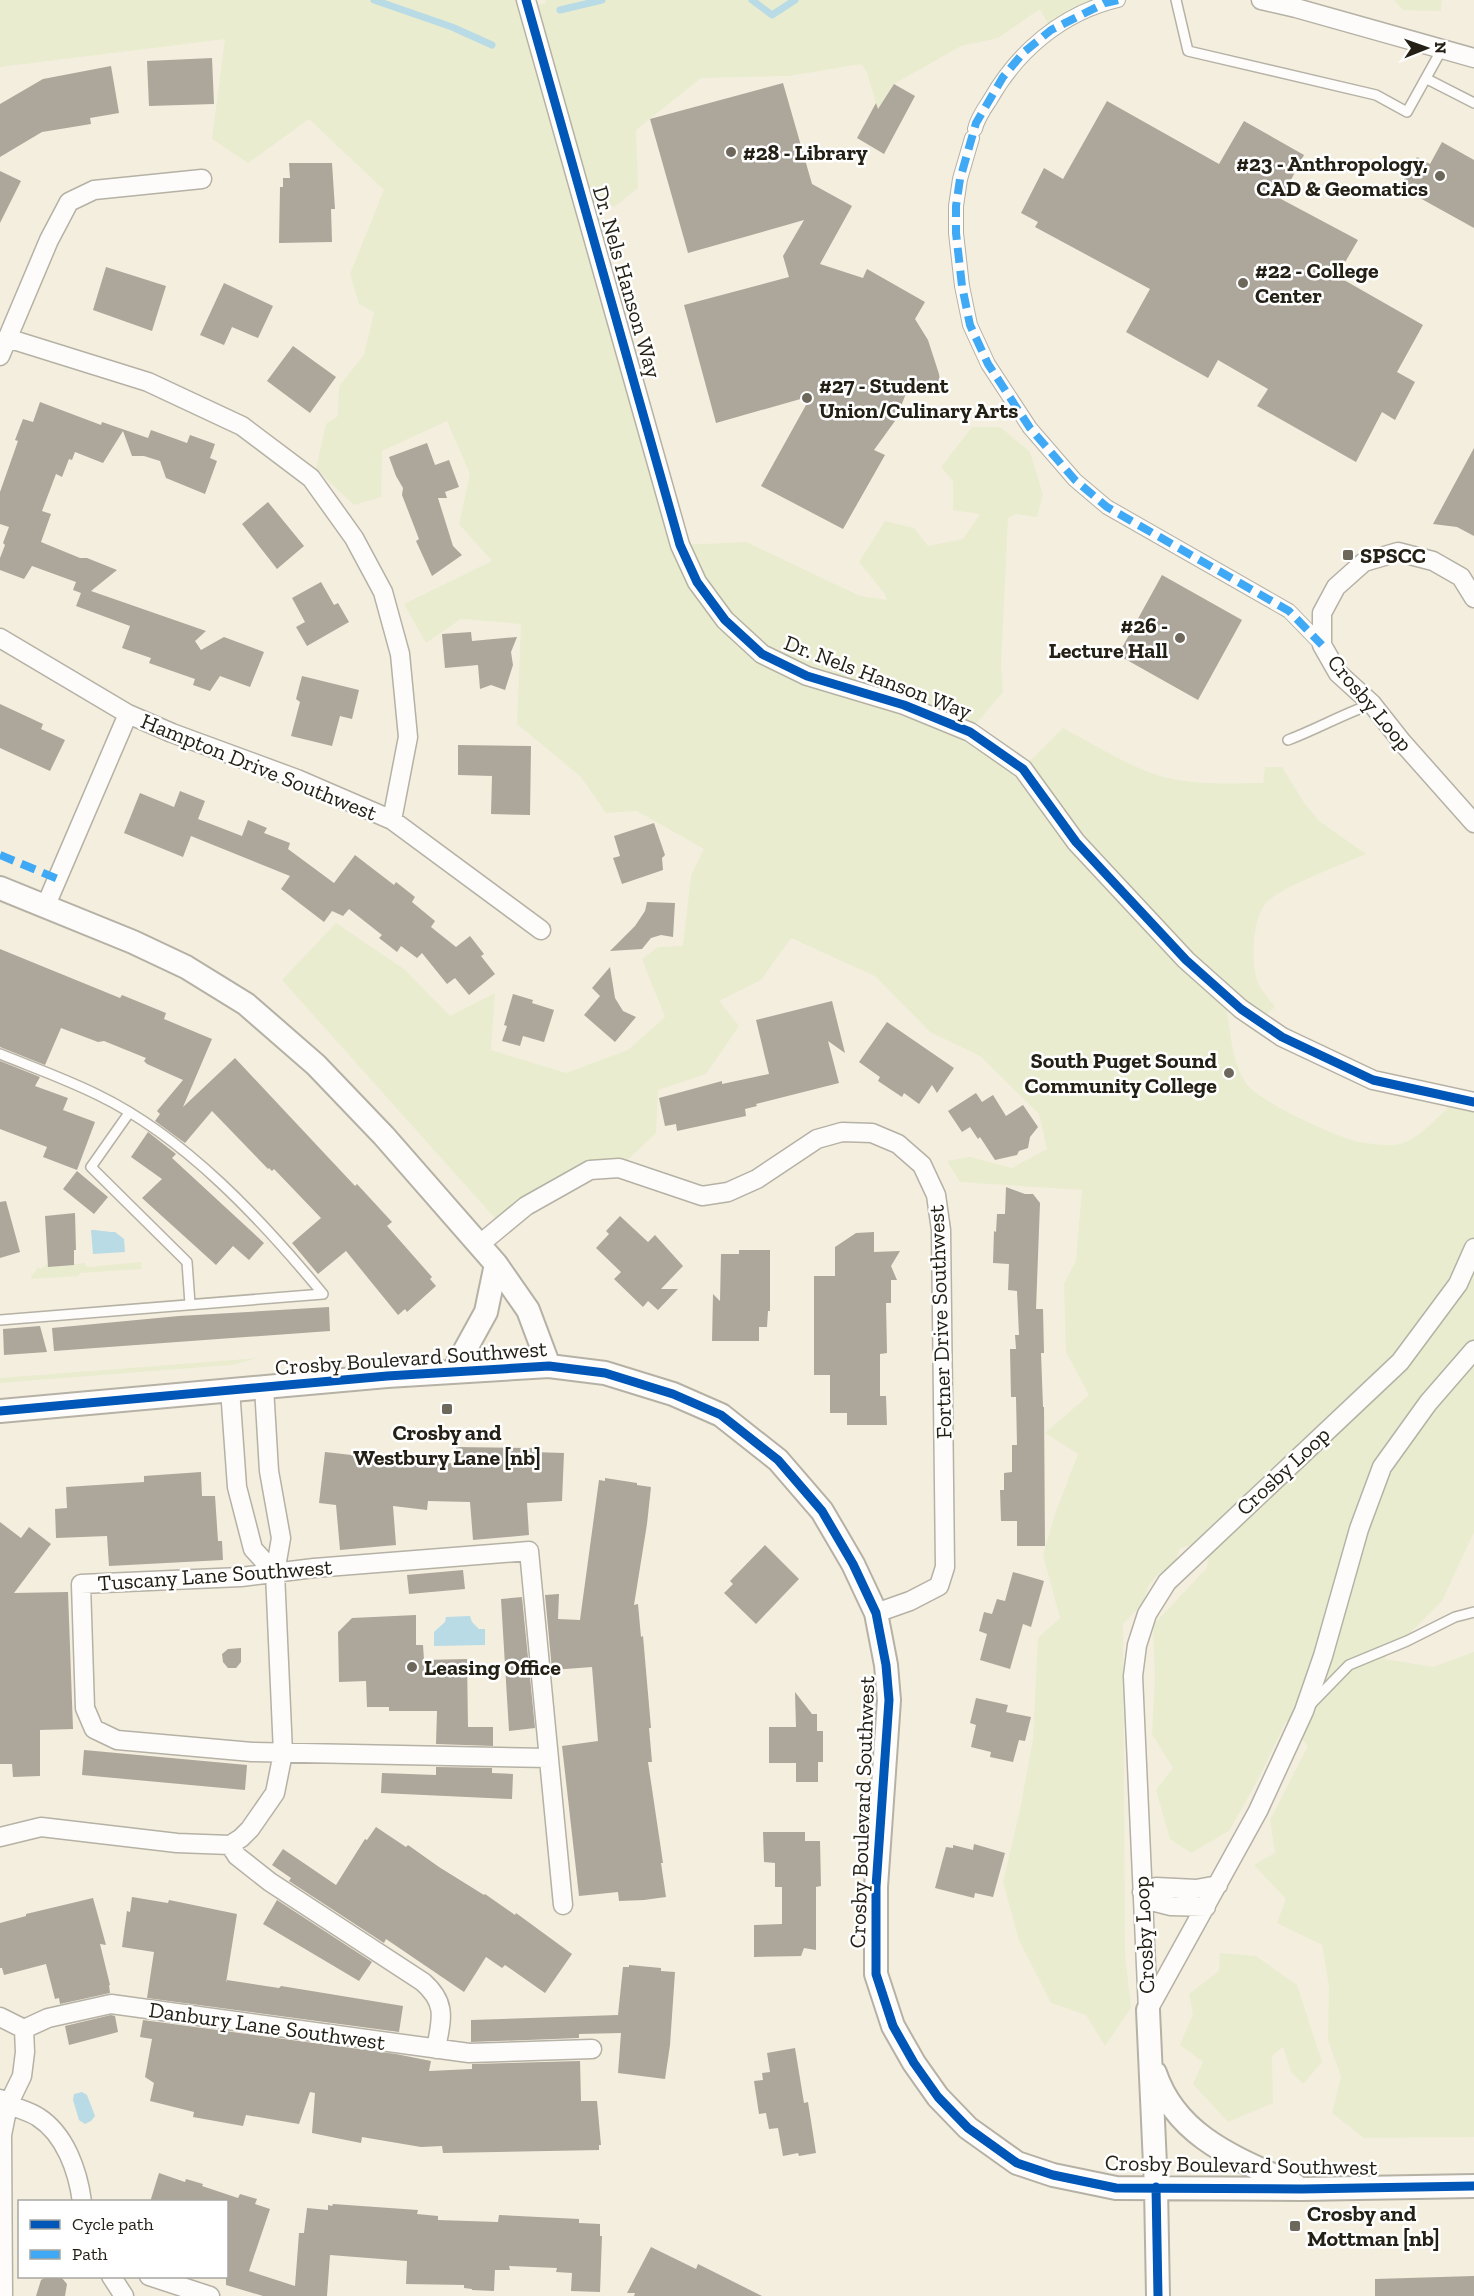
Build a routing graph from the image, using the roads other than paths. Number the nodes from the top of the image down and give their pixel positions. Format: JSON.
{"nodes":[{"id":1,"x":526,"y":0,"type":"edge"},
{"id":2,"x":1118,"y":0,"type":"edge"},
{"id":3,"x":1176,"y":0,"type":"edge"},
{"id":4,"x":1261,"y":0,"type":"edge"},
{"id":5,"x":1442,"y":49,"type":"junction"},
{"id":6,"x":1474,"y":58,"type":"edge"},
{"id":7,"x":1427,"y":79,"type":"junction"},
{"id":8,"x":1474,"y":103,"type":"edge"},
{"id":9,"x":202,"y":178,"type":"dead end"},
{"id":10,"x":7,"y":338,"type":"junction"},
{"id":11,"x":0,"y":356,"type":"edge"},
{"id":12,"x":1474,"y":598,"type":"edge"},
{"id":13,"x":0,"y":638,"type":"edge"},
{"id":14,"x":1322,"y":645,"type":"junction"},
{"id":15,"x":1372,"y":704,"type":"junction"},
{"id":16,"x":128,"y":714,"type":"junction"},
{"id":17,"x":1288,"y":740,"type":"dead end"},
{"id":18,"x":392,"y":820,"type":"junction"},
{"id":19,"x":1474,"y":823,"type":"edge"},
{"id":20,"x":0,"y":888,"type":"edge"},
{"id":21,"x":46,"y":905,"type":"junction"},
{"id":22,"x":541,"y":930,"type":"dead end"},
{"id":23,"x":0,"y":1054,"type":"edge"},
{"id":24,"x":1474,"y":1102,"type":"edge"},
{"id":25,"x":129,"y":1113,"type":"junction"},
{"id":26,"x":480,"y":1244,"type":"junction"},
{"id":27,"x":1474,"y":1248,"type":"edge"},
{"id":28,"x":496,"y":1264,"type":"junction"},
{"id":29,"x":190,"y":1304,"type":"junction"},
{"id":30,"x":0,"y":1320,"type":"edge"},
{"id":31,"x":1474,"y":1350,"type":"edge"},
{"id":32,"x":549,"y":1366,"type":"junction"},
{"id":33,"x":453,"y":1372,"type":"junction"},
{"id":34,"x":264,"y":1387,"type":"junction"},
{"id":35,"x":230,"y":1389,"type":"junction"},
{"id":36,"x":0,"y":1411,"type":"edge"},
{"id":37,"x":275,"y":1573,"type":"junction"},
{"id":38,"x":1474,"y":1612,"type":"edge"},
{"id":39,"x":876,"y":1613,"type":"junction"},
{"id":40,"x":1304,"y":1711,"type":"junction"},
{"id":41,"x":283,"y":1753,"type":"junction"},
{"id":42,"x":549,"y":1758,"type":"junction"},
{"id":43,"x":0,"y":1837,"type":"edge"},
{"id":44,"x":230,"y":1845,"type":"junction"},
{"id":45,"x":1218,"y":1885,"type":"junction"},
{"id":46,"x":1142,"y":1895,"type":"junction"},
{"id":47,"x":563,"y":1905,"type":"dead end"},
{"id":48,"x":1206,"y":1907,"type":"junction"},
{"id":49,"x":1148,"y":2010,"type":"junction"},
{"id":50,"x":0,"y":2017,"type":"edge"},
{"id":51,"x":24,"y":2029,"type":"junction"},
{"id":52,"x":436,"y":2049,"type":"junction"},
{"id":53,"x":592,"y":2049,"type":"dead end"},
{"id":54,"x":1149,"y":2057,"type":"junction"},
{"id":55,"x":2,"y":2104,"type":"edge"},
{"id":56,"x":1474,"y":2186,"type":"edge"},
{"id":57,"x":1156,"y":2187,"type":"junction"},
{"id":58,"x":1302,"y":2188,"type":"junction"},
{"id":59,"x":81,"y":2200,"type":"edge"},
{"id":60,"x":113,"y":2278,"type":"edge"},
{"id":61,"x":152,"y":2278,"type":"edge"},
{"id":62,"x":3,"y":2296,"type":"edge"},
{"id":63,"x":124,"y":2296,"type":"edge"},
{"id":64,"x":210,"y":2296,"type":"edge"},
{"id":65,"x":1158,"y":2296,"type":"edge"}],
"edges":[{"from":1,"to":24,"type":"street","name":"Dr. Nels Hanson Way"},
{"from":2,"to":14,"type":"street"},
{"from":3,"to":7,"type":"lane"},
{"from":4,"to":5,"type":"street"},
{"from":5,"to":6,"type":"street"},
{"from":5,"to":7,"type":"lane"},
{"from":7,"to":8,"type":"lane"},
{"from":9,"to":10,"type":"street"},
{"from":10,"to":11,"type":"street"},
{"from":10,"to":18,"type":"street","name":"Hampton Drive Southwest"},
{"from":12,"to":14,"type":"street","name":"Crosby Loop"},
{"from":13,"to":16,"type":"street","name":"Hampton Drive Southwest"},
{"from":14,"to":15,"type":"street","name":"Crosby Loop"},
{"from":15,"to":17,"type":"lane"},
{"from":15,"to":19,"type":"street","name":"Crosby Loop"},
{"from":16,"to":18,"type":"street","name":"Hampton Drive Southwest"},
{"from":16,"to":21,"type":"street"},
{"from":18,"to":22,"type":"street"},
{"from":20,"to":21,"type":"street"},
{"from":21,"to":26,"type":"street"},
{"from":23,"to":25,"type":"lane"},
{"from":25,"to":29,"type":"lane"},
{"from":25,"to":29,"type":"lane"},
{"from":26,"to":28,"type":"street"},
{"from":26,"to":39,"type":"street","name":"Fortner Drive Southwest"},
{"from":27,"to":46,"type":"street","name":"Crosby Loop"},
{"from":28,"to":32,"type":"street"},
{"from":28,"to":33,"type":"street"},
{"from":29,"to":30,"type":"lane"},
{"from":31,"to":40,"type":"street","name":"Crosby Loop"},
{"from":32,"to":33,"type":"street","name":"Crosby Boulevard Southwest"},
{"from":32,"to":39,"type":"street","name":"Crosby Boulevard Southwest"},
{"from":33,"to":34,"type":"street","name":"Crosby Boulevard Southwest"},
{"from":34,"to":35,"type":"street","name":"Crosby Boulevard Southwest"},
{"from":34,"to":37,"type":"street"},
{"from":35,"to":36,"type":"street","name":"Crosby Boulevard Southwest"},
{"from":35,"to":37,"type":"street"},
{"from":37,"to":41,"type":"street"},
{"from":37,"to":41,"type":"street","name":"Tuscany Lane Southwest"},
{"from":37,"to":42,"type":"street","name":"Tuscany Lane Southwest"},
{"from":38,"to":40,"type":"lane"},
{"from":39,"to":57,"type":"street","name":"Crosby Boulevard Southwest"},
{"from":40,"to":45,"type":"street","name":"Crosby Loop"},
{"from":41,"to":42,"type":"street","name":"Tuscany Lane Southwest"},
{"from":41,"to":44,"type":"street"},
{"from":42,"to":47,"type":"street","name":"Tuscany Lane Southwest"},
{"from":43,"to":44,"type":"street"},
{"from":44,"to":52,"type":"street"},
{"from":45,"to":46,"type":"street"},
{"from":45,"to":48,"type":"street","name":"Crosby Loop"},
{"from":46,"to":48,"type":"street"},
{"from":46,"to":49,"type":"street","name":"Crosby Loop"},
{"from":48,"to":49,"type":"street","name":"Crosby Loop"},
{"from":49,"to":54,"type":"street"},
{"from":50,"to":51,"type":"street"},
{"from":51,"to":52,"type":"street","name":"Danbury Lane Southwest"},
{"from":51,"to":55,"type":"street"},
{"from":52,"to":53,"type":"street","name":"Danbury Lane Southwest"},
{"from":54,"to":57,"type":"street"},
{"from":54,"to":58,"type":"street"},
{"from":55,"to":59,"type":"street"},
{"from":55,"to":62,"type":"street"},
{"from":56,"to":58,"type":"street","name":"Crosby Boulevard Southwest"},
{"from":57,"to":58,"type":"street","name":"Crosby Boulevard Southwest"},
{"from":57,"to":65,"type":"street"},
{"from":60,"to":63,"type":"street"},
{"from":61,"to":64,"type":"street"}]}
